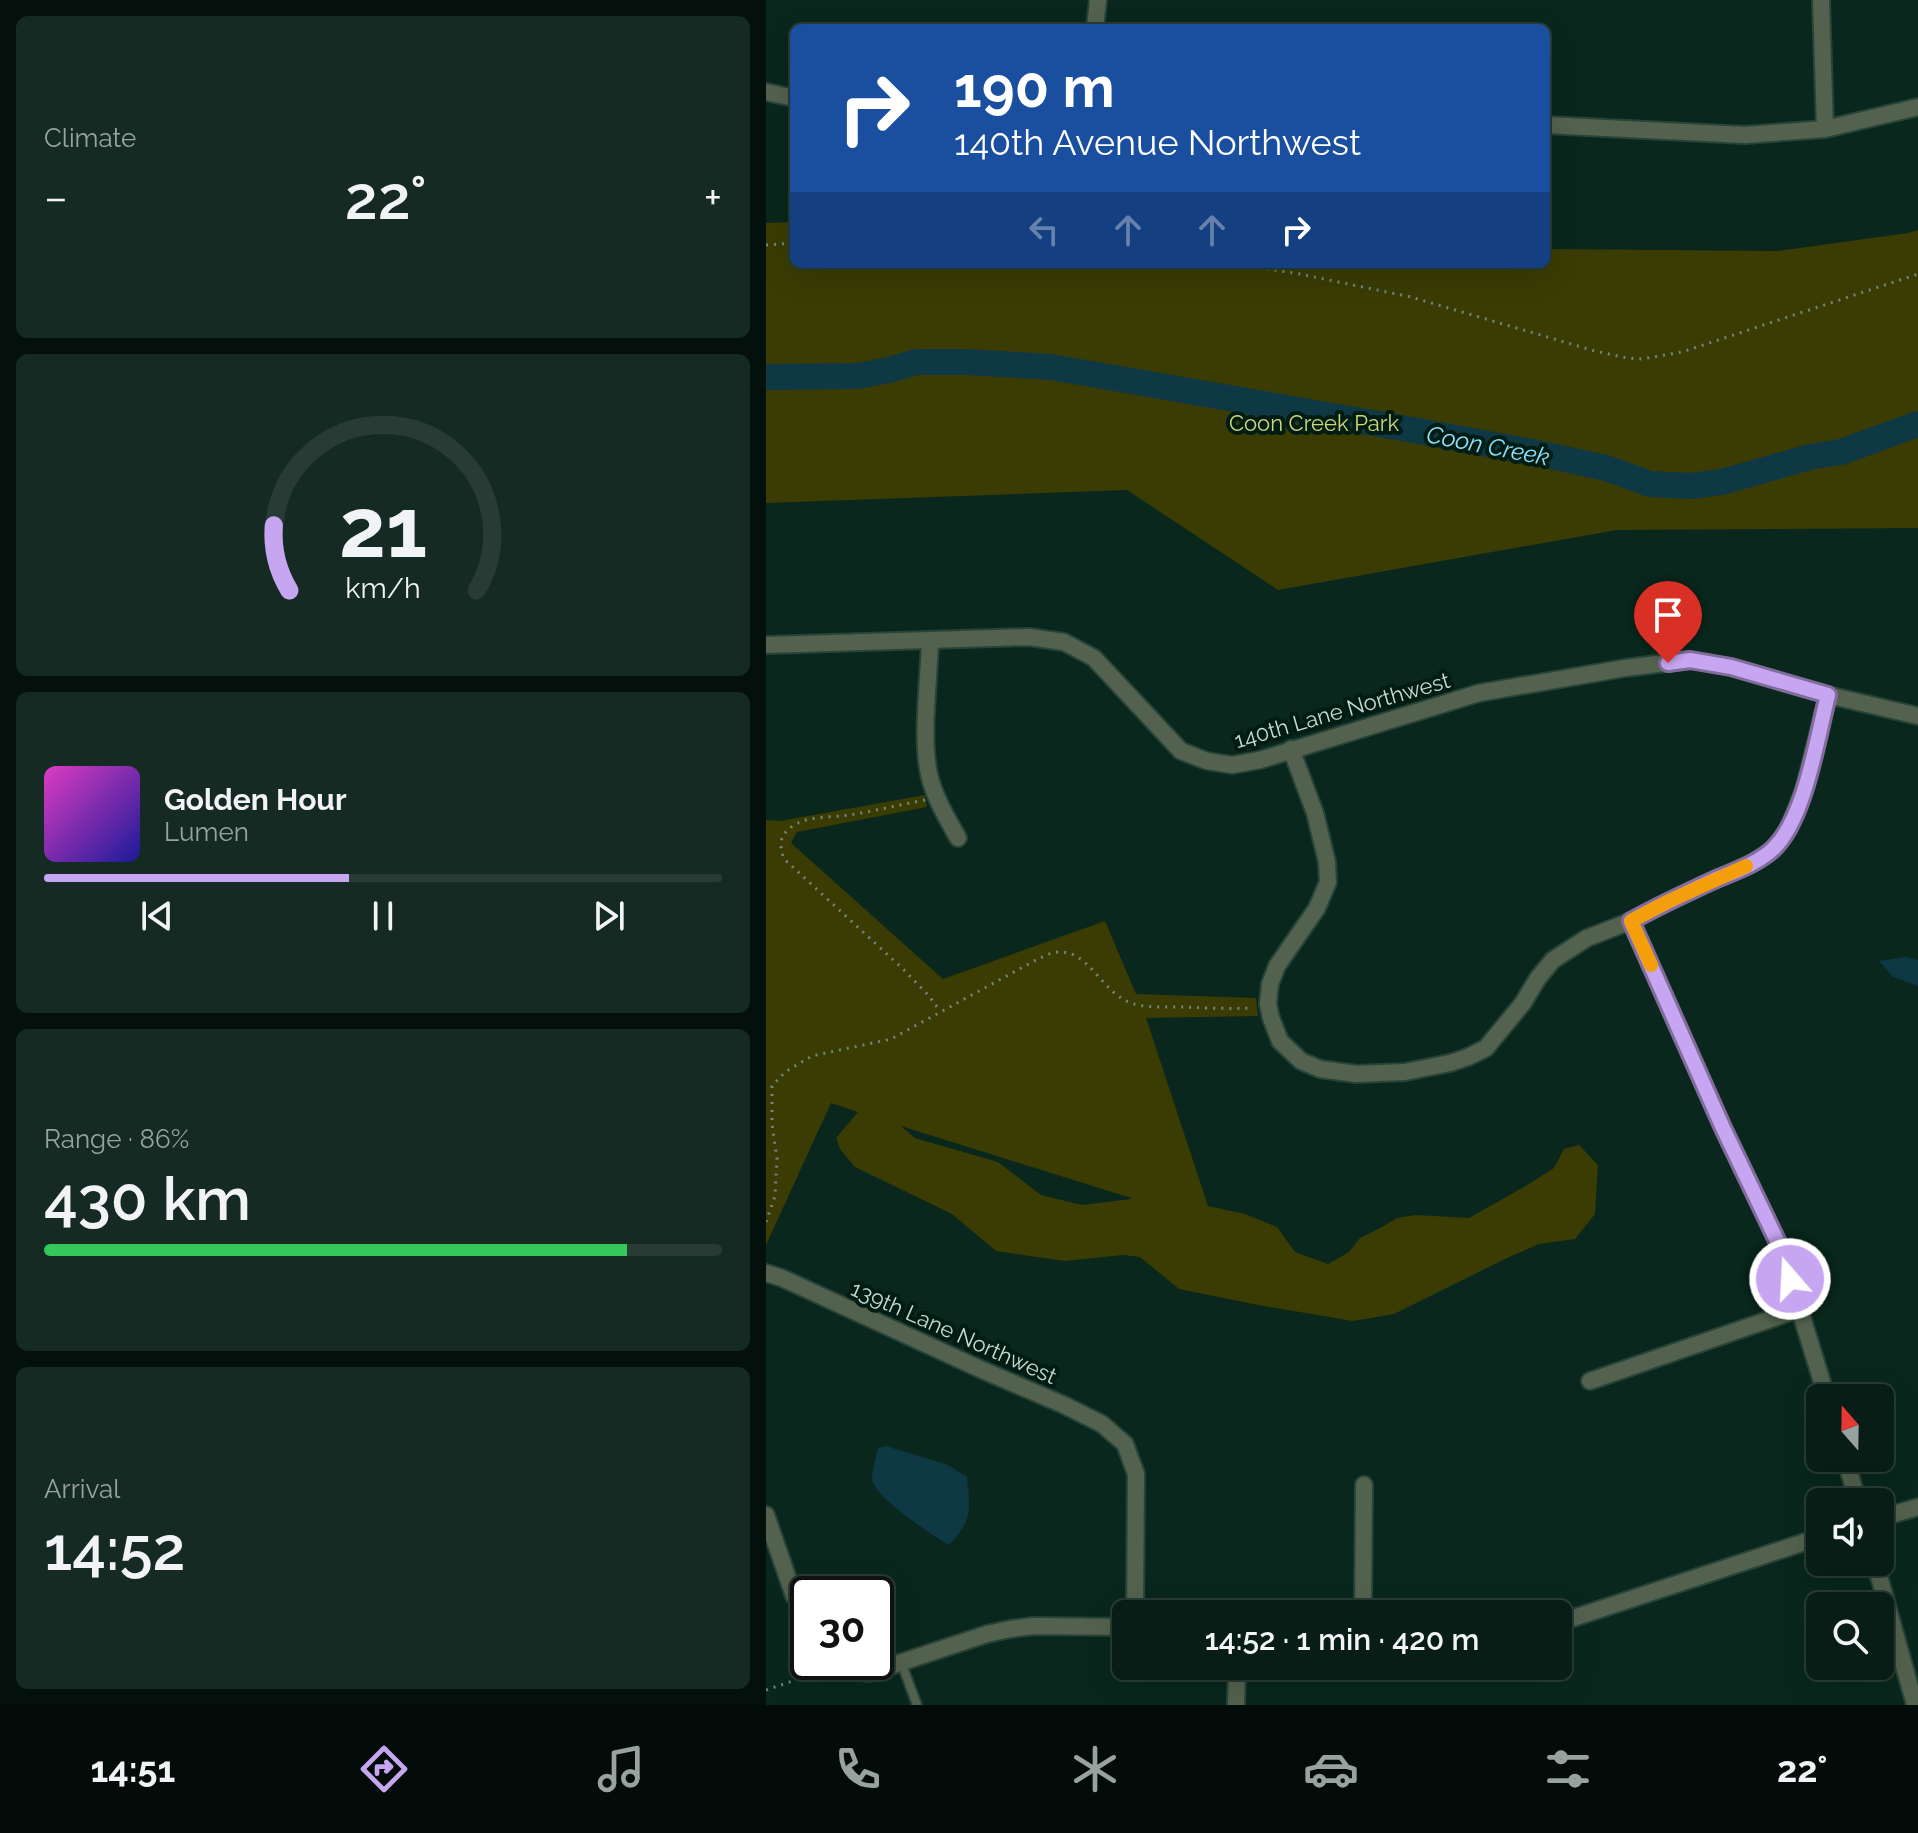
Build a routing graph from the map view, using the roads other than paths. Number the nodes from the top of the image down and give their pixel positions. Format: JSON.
{"nodes":[{"id":1,"x":1098,"y":0,"type":"edge"},
{"id":2,"x":1821,"y":0,"type":"edge"},
{"id":3,"x":1095,"y":24,"type":"edge"},
{"id":4,"x":766,"y":92,"type":"edge"},
{"id":5,"x":790,"y":97,"type":"edge"},
{"id":6,"x":1918,"y":107,"type":"edge"},
{"id":7,"x":1550,"y":125,"type":"edge"},
{"id":8,"x":1825,"y":129,"type":"junction"},
{"id":9,"x":930,"y":641,"type":"junction"},
{"id":10,"x":766,"y":645,"type":"edge"},
{"id":11,"x":1828,"y":695,"type":"junction"},
{"id":12,"x":1918,"y":716,"type":"edge"},
{"id":13,"x":1291,"y":749,"type":"junction"},
{"id":14,"x":958,"y":838,"type":"dead end"},
{"id":15,"x":1631,"y":921,"type":"junction"},
{"id":16,"x":766,"y":1273,"type":"edge"},
{"id":17,"x":1800,"y":1309,"type":"junction"},
{"id":18,"x":1590,"y":1381,"type":"dead end"},
{"id":19,"x":1823,"y":1384,"type":"edge"},
{"id":20,"x":1364,"y":1485,"type":"dead end"},
{"id":21,"x":1918,"y":1507,"type":"edge"},
{"id":22,"x":1894,"y":1514,"type":"edge"},
{"id":23,"x":766,"y":1515,"type":"edge"},
{"id":24,"x":1806,"y":1542,"type":"edge"},
{"id":25,"x":1879,"y":1576,"type":"edge"},
{"id":26,"x":790,"y":1584,"type":"edge"},
{"id":27,"x":1135,"y":1600,"type":"edge"},
{"id":28,"x":1363,"y":1600,"type":"edge"},
{"id":29,"x":1572,"y":1618,"type":"edge"},
{"id":30,"x":1112,"y":1627,"type":"edge"},
{"id":31,"x":901,"y":1661,"type":"junction"},
{"id":32,"x":894,"y":1664,"type":"edge"},
{"id":33,"x":1237,"y":1680,"type":"edge"},
{"id":34,"x":917,"y":1705,"type":"edge"},
{"id":35,"x":1236,"y":1705,"type":"edge"},
{"id":36,"x":1915,"y":1705,"type":"edge"}],
"edges":[{"from":1,"to":3,"type":"street"},
{"from":2,"to":8,"type":"street"},
{"from":4,"to":5,"type":"street"},
{"from":6,"to":8,"type":"street"},
{"from":7,"to":8,"type":"street"},
{"from":9,"to":10,"type":"street","name":"140th Lane Northwest"},
{"from":9,"to":13,"type":"street","name":"140th Lane Northwest"},
{"from":9,"to":14,"type":"street"},
{"from":11,"to":12,"type":"street","name":"140th Lane Northwest"},
{"from":11,"to":13,"type":"street","name":"140th Lane Northwest"},
{"from":11,"to":15,"type":"street"},
{"from":13,"to":15,"type":"street"},
{"from":15,"to":17,"type":"street"},
{"from":16,"to":27,"type":"street","name":"139th Lane Northwest"},
{"from":17,"to":18,"type":"street"},
{"from":17,"to":19,"type":"street"},
{"from":20,"to":28,"type":"street"},
{"from":21,"to":22,"type":"street"},
{"from":23,"to":26,"type":"street"},
{"from":24,"to":29,"type":"street"},
{"from":25,"to":36,"type":"street"},
{"from":30,"to":31,"type":"street"},
{"from":31,"to":32,"type":"street"},
{"from":31,"to":34,"type":"lane"},
{"from":33,"to":35,"type":"street"}]}
